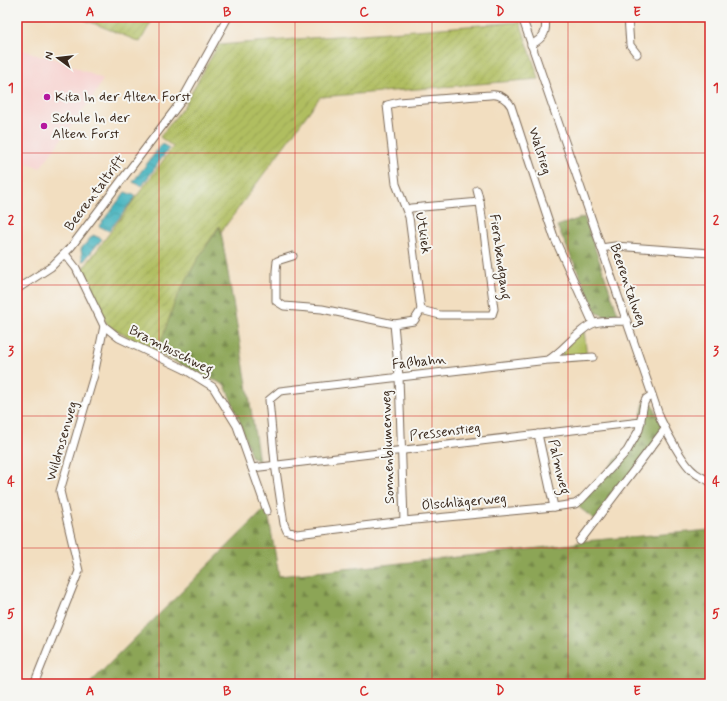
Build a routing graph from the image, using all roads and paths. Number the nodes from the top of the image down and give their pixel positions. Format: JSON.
{"nodes":[{"id":1,"x":228,"y":17,"type":"edge"},
{"id":2,"x":522,"y":17,"type":"edge"},
{"id":3,"x":545,"y":17,"type":"edge"},
{"id":4,"x":628,"y":17,"type":"edge"},
{"id":5,"x":531,"y":45,"type":"junction"},
{"id":6,"x":637,"y":54,"type":"dead end"},
{"id":7,"x":387,"y":105,"type":"joint"},
{"id":8,"x":477,"y":190,"type":"dead end"},
{"id":9,"x":480,"y":202,"type":"junction"},
{"id":10,"x":407,"y":210,"type":"junction"},
{"id":11,"x":601,"y":248,"type":"junction"},
{"id":12,"x":710,"y":253,"type":"edge"},
{"id":13,"x":65,"y":254,"type":"junction"},
{"id":14,"x":292,"y":256,"type":"dead end"},
{"id":15,"x":17,"y":289,"type":"edge"},
{"id":16,"x":421,"y":310,"type":"junction"},
{"id":17,"x":627,"y":321,"type":"junction"},
{"id":18,"x":593,"y":323,"type":"junction"},
{"id":19,"x":394,"y":324,"type":"junction"},
{"id":20,"x":104,"y":326,"type":"junction"},
{"id":21,"x":592,"y":358,"type":"dead end"},
{"id":22,"x":548,"y":360,"type":"junction"},
{"id":23,"x":399,"y":377,"type":"junction"},
{"id":24,"x":652,"y":395,"type":"junction"},
{"id":25,"x":641,"y":422,"type":"junction"},
{"id":26,"x":665,"y":429,"type":"junction"},
{"id":27,"x":538,"y":434,"type":"junction"},
{"id":28,"x":401,"y":450,"type":"junction"},
{"id":29,"x":276,"y":464,"type":"junction"},
{"id":30,"x":252,"y":468,"type":"junction"},
{"id":31,"x":710,"y":482,"type":"edge"},
{"id":32,"x":554,"y":507,"type":"junction"},
{"id":33,"x":267,"y":511,"type":"dead end"},
{"id":34,"x":404,"y":521,"type":"junction"},
{"id":35,"x":580,"y":541,"type":"dead end"},
{"id":36,"x":34,"y":684,"type":"edge"}],
"edges":[{"from":1,"to":13,"type":"street","name":"Beerentaltrift"},
{"from":2,"to":5,"type":"street","name":"Beerentalweg"},
{"from":3,"to":5,"type":"street"},
{"from":4,"to":6,"type":"street"},
{"from":5,"to":11,"type":"street","name":"Beerentalweg"},
{"from":7,"to":10,"type":"street","name":"Utkiek"},
{"from":7,"to":18,"type":"street","name":"Walstieg"},
{"from":8,"to":9,"type":"street"},
{"from":9,"to":10,"type":"street"},
{"from":9,"to":16,"type":"street","name":"Fierabendgang"},
{"from":10,"to":16,"type":"street","name":"Utkiek"},
{"from":11,"to":12,"type":"street"},
{"from":11,"to":17,"type":"street","name":"Beerentalweg"},
{"from":13,"to":15,"type":"street","name":"Beerentaltrift"},
{"from":13,"to":20,"type":"street"},
{"from":14,"to":19,"type":"street"},
{"from":16,"to":19,"type":"street"},
{"from":17,"to":18,"type":"street"},
{"from":17,"to":24,"type":"street","name":"Beerentalweg"},
{"from":18,"to":22,"type":"street"},
{"from":19,"to":23,"type":"street","name":"Sonnenblumenweg"},
{"from":20,"to":30,"type":"street","name":"Brambuschweg"},
{"from":20,"to":36,"type":"street","name":"Wildrosenweg"},
{"from":21,"to":22,"type":"street","name":"Faßbahn"},
{"from":22,"to":23,"type":"street","name":"Faßbahn"},
{"from":23,"to":28,"type":"street","name":"Sonnenblumenweg"},
{"from":23,"to":29,"type":"street","name":"Faßbahn"},
{"from":24,"to":25,"type":"street","name":"Ölschlägerweg"},
{"from":24,"to":26,"type":"street","name":"Beerentalweg"},
{"from":25,"to":27,"type":"street","name":"Pressenstieg"},
{"from":25,"to":32,"type":"street","name":"Ölschlägerweg"},
{"from":26,"to":31,"type":"street","name":"Beerentalweg"},
{"from":26,"to":35,"type":"street"},
{"from":27,"to":28,"type":"street","name":"Pressenstieg"},
{"from":27,"to":32,"type":"street","name":"Palmweg"},
{"from":28,"to":29,"type":"street","name":"Pressenstieg"},
{"from":28,"to":34,"type":"street","name":"Sonnenblumenweg"},
{"from":29,"to":30,"type":"street","name":"Pressenstieg"},
{"from":29,"to":34,"type":"street","name":"Ölschlägerweg"},
{"from":30,"to":33,"type":"street","name":"Brambuschweg"},
{"from":32,"to":34,"type":"street","name":"Ölschlägerweg"}]}
